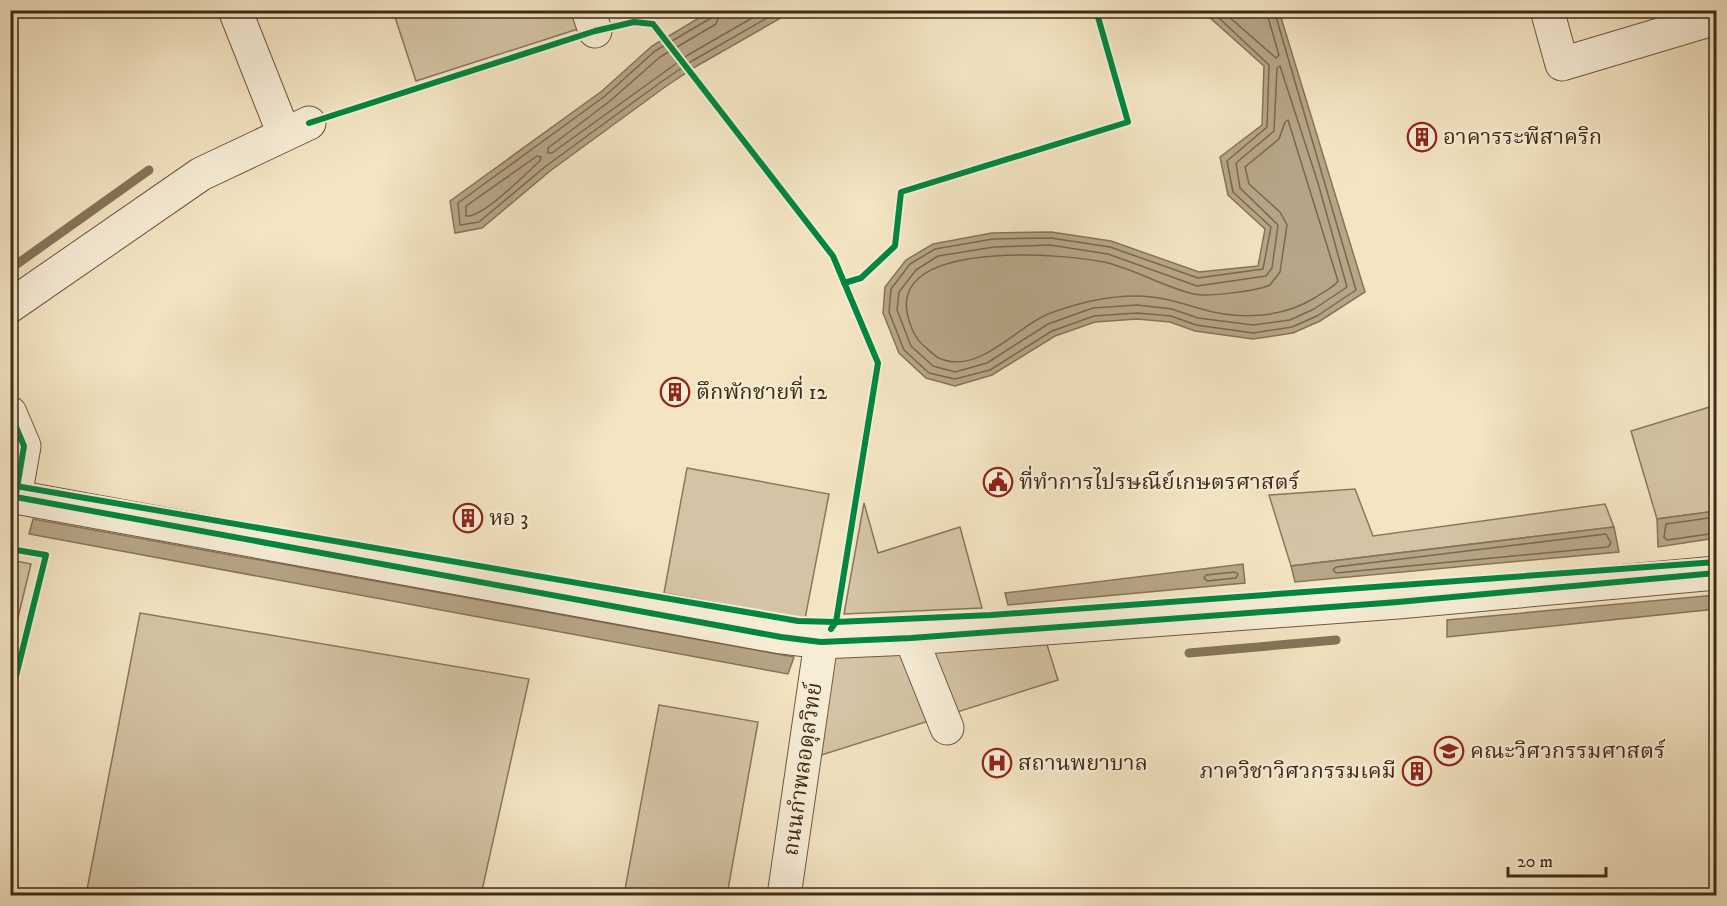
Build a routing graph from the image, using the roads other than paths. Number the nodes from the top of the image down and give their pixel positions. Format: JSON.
{"nodes":[{"id":1,"x":235,"y":10,"type":"edge"},
{"id":2,"x":1547,"y":10,"type":"edge"},
{"id":3,"x":1716,"y":18,"type":"edge"},
{"id":4,"x":10,"y":306,"type":"edge"},
{"id":5,"x":10,"y":413,"type":"edge"},
{"id":6,"x":13,"y":497,"type":"edge"},
{"id":7,"x":1716,"y":573,"type":"edge"},
{"id":8,"x":911,"y":638,"type":"junction"},
{"id":9,"x":821,"y":642,"type":"junction"},
{"id":10,"x":947,"y":728,"type":"dead end"},
{"id":11,"x":784,"y":896,"type":"edge"}],
"edges":[{"from":1,"to":4,"type":"lane"},
{"from":2,"to":3,"type":"lane"},
{"from":5,"to":6,"type":"lane"},
{"from":6,"to":9,"type":"lane"},
{"from":7,"to":8,"type":"lane"},
{"from":8,"to":9,"type":"lane"},
{"from":8,"to":10,"type":"lane"},
{"from":9,"to":11,"type":"lane","name":"ถนนกำพลอดุลวิทย์"}]}
